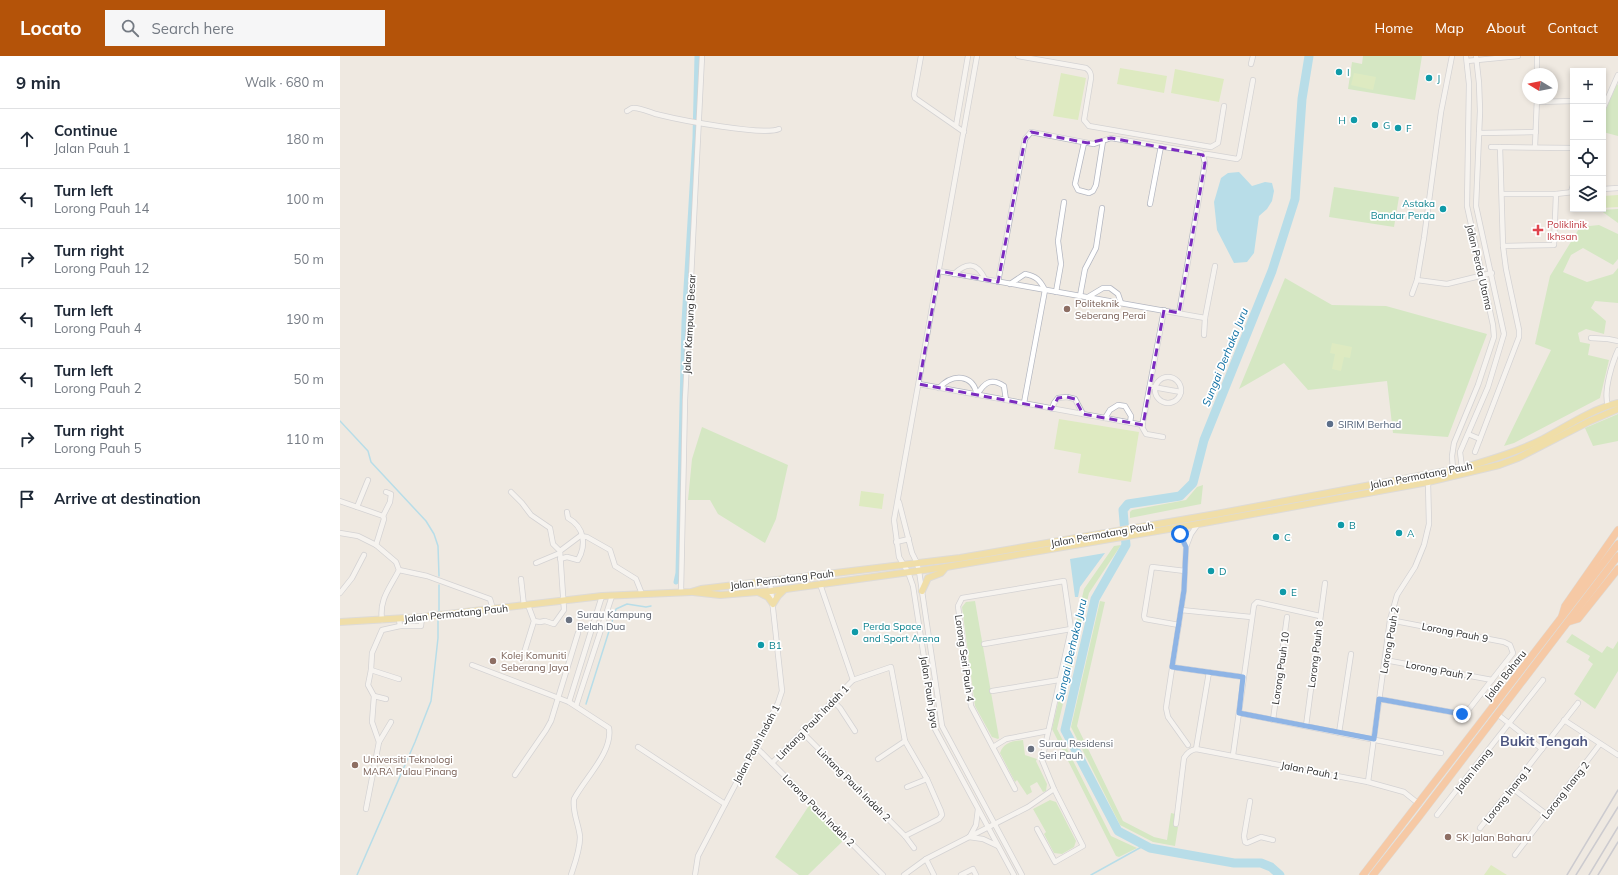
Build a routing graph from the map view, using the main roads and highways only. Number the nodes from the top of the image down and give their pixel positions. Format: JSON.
{"nodes":[{"id":1,"x":1618,"y":403,"type":"edge"},
{"id":2,"x":1618,"y":410,"type":"edge"},
{"id":3,"x":1618,"y":530,"type":"edge"},
{"id":4,"x":1136,"y":531,"type":"junction"},
{"id":5,"x":1110,"y":536,"type":"junction"},
{"id":6,"x":1618,"y":544,"type":"edge"},
{"id":7,"x":1618,"y":556,"type":"edge"},
{"id":8,"x":946,"y":567,"type":"junction"},
{"id":9,"x":1618,"y":569,"type":"edge"},
{"id":10,"x":1597,"y":578,"type":"junction"},
{"id":11,"x":785,"y":589,"type":"junction"},
{"id":12,"x":922,"y":591,"type":"road end"},
{"id":13,"x":691,"y":592,"type":"junction"},
{"id":14,"x":756,"y":592,"type":"junction"},
{"id":15,"x":1565,"y":620,"type":"junction"},
{"id":16,"x":340,"y":622,"type":"edge"},
{"id":17,"x":1363,"y":875,"type":"edge"},
{"id":18,"x":1373,"y":875,"type":"edge"}],
"edges":[{"from":1,"to":4,"type":"main road","name":"Jalan Permatang Pauh"},
{"from":2,"to":4,"type":"main road","name":"Jalan Permatang Pauh"},
{"from":3,"to":15,"type":"highway"},
{"from":4,"to":5,"type":"main road","name":"Jalan Permatang Pauh"},
{"from":5,"to":8,"type":"main road","name":"Jalan Permatang Pauh"},
{"from":5,"to":13,"type":"main road","name":"Jalan Permatang Pauh"},
{"from":6,"to":10,"type":"highway","name":"Jalan Baharu"},
{"from":7,"to":10,"type":"highway","name":"Jalan Baharu"},
{"from":8,"to":11,"type":"main road","name":"Jalan Permatang Pauh"},
{"from":8,"to":12,"type":"main road"},
{"from":9,"to":15,"type":"highway"},
{"from":10,"to":15,"type":"highway","name":"Jalan Baharu"},
{"from":11,"to":14,"type":"main road","name":"Jalan Permatang Pauh"},
{"from":11,"to":14,"type":"main road"},
{"from":13,"to":14,"type":"main road","name":"Jalan Permatang Pauh"},
{"from":13,"to":16,"type":"main road","name":"Jalan Permatang Pauh"},
{"from":15,"to":17,"type":"highway","name":"Jalan Baharu"},
{"from":15,"to":18,"type":"highway","name":"Jalan Baharu"}]}
